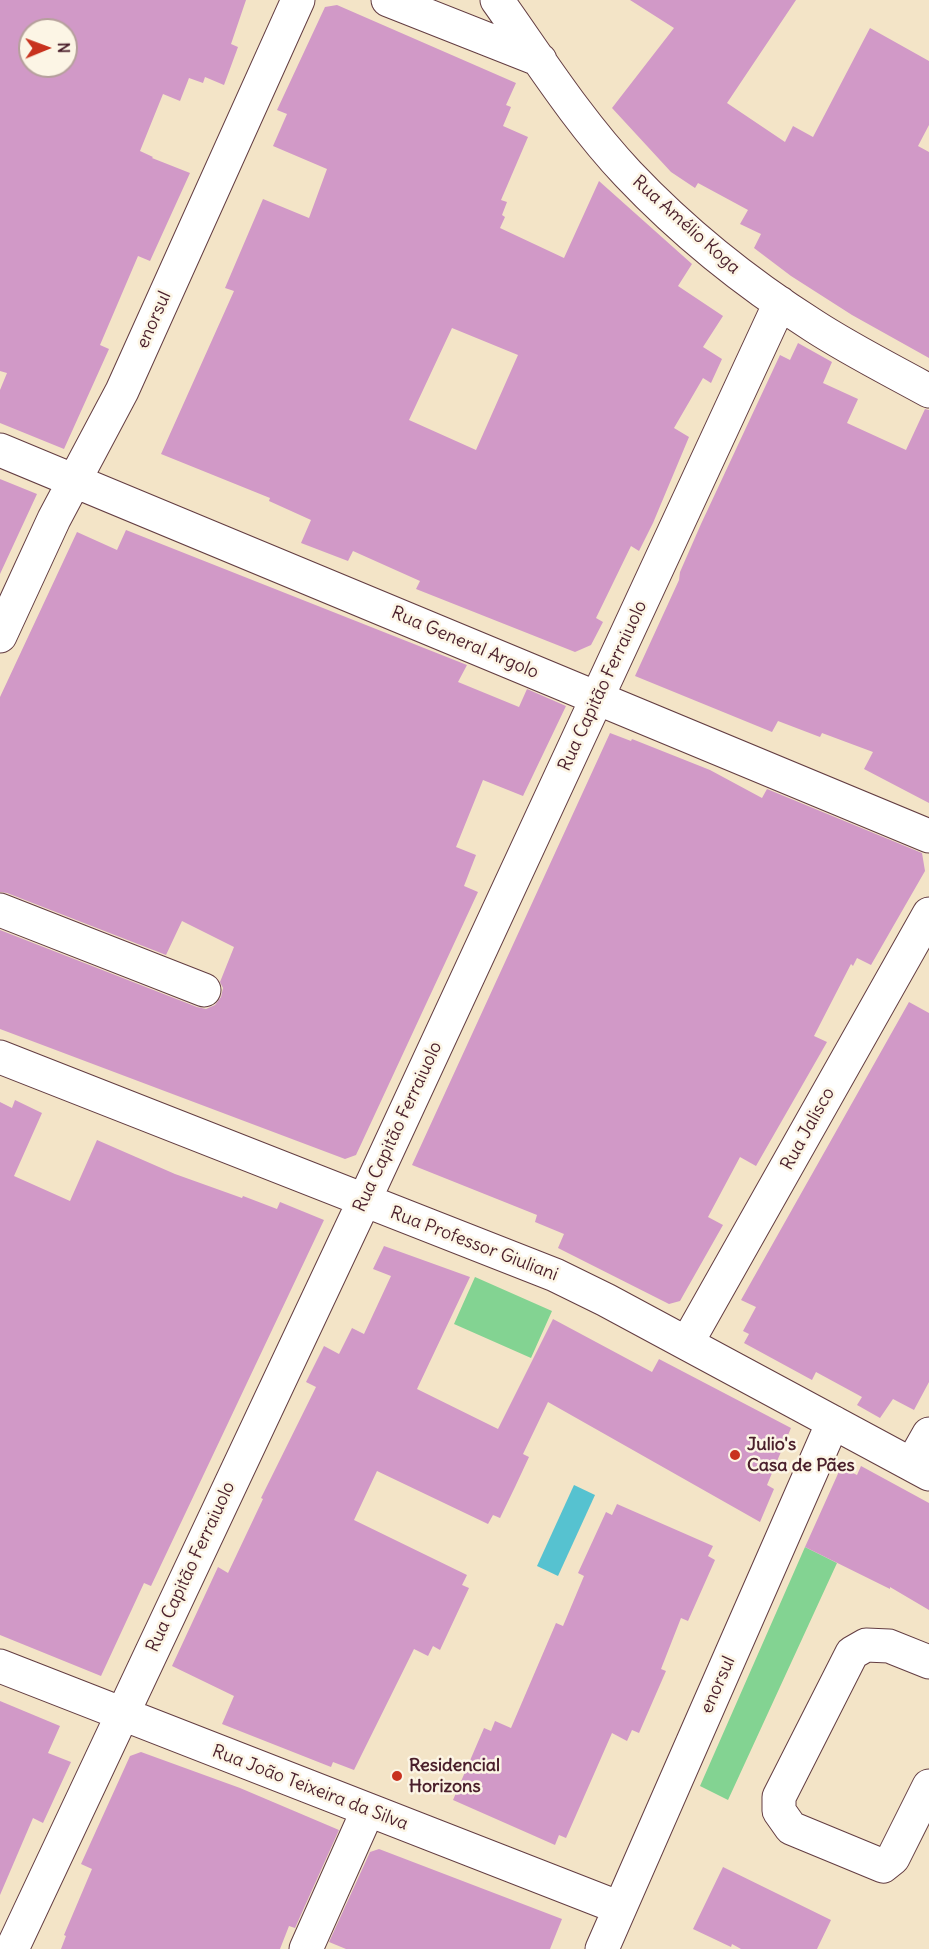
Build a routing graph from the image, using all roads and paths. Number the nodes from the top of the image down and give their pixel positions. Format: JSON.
{"nodes":[{"id":1,"x":298,"y":0,"type":"edge"},
{"id":2,"x":388,"y":0,"type":"edge"},
{"id":3,"x":497,"y":0,"type":"edge"},
{"id":4,"x":540,"y":60,"type":"junction"},
{"id":5,"x":780,"y":303,"type":"junction"},
{"id":6,"x":929,"y":391,"type":"edge"},
{"id":7,"x":0,"y":450,"type":"edge"},
{"id":8,"x":75,"y":480,"type":"junction"},
{"id":9,"x":0,"y":636,"type":"edge"},
{"id":10,"x":598,"y":698,"type":"junction"},
{"id":11,"x":929,"y":836,"type":"edge"},
{"id":12,"x":0,"y":910,"type":"edge"},
{"id":13,"x":929,"y":914,"type":"edge"},
{"id":14,"x":204,"y":990,"type":"dead end"},
{"id":15,"x":0,"y":1057,"type":"edge"},
{"id":16,"x":364,"y":1201,"type":"junction"},
{"id":17,"x":687,"y":1343,"type":"junction"},
{"id":18,"x":834,"y":1422,"type":"junction"},
{"id":19,"x":929,"y":1434,"type":"edge"},
{"id":20,"x":920,"y":1469,"type":"edge"},
{"id":21,"x":929,"y":1662,"type":"edge"},
{"id":22,"x":0,"y":1666,"type":"edge"},
{"id":23,"x":121,"y":1714,"type":"junction"},
{"id":24,"x":929,"y":1786,"type":"edge"},
{"id":25,"x":368,"y":1810,"type":"junction"},
{"id":26,"x":620,"y":1908,"type":"junction"},
{"id":27,"x":12,"y":1949,"type":"edge"},
{"id":28,"x":306,"y":1949,"type":"edge"},
{"id":29,"x":602,"y":1949,"type":"edge"}],
"edges":[{"from":1,"to":8,"type":"street","name":"enorsul"},
{"from":2,"to":4,"type":"street"},
{"from":3,"to":4,"type":"street","name":"Rua Amélio Koga"},
{"from":4,"to":5,"type":"street","name":"Rua Amélio Koga"},
{"from":5,"to":6,"type":"street","name":"Rua Amélio Koga"},
{"from":5,"to":10,"type":"street","name":"Rua Capitão Ferraiuolo"},
{"from":7,"to":8,"type":"street","name":"Rua General Argolo"},
{"from":8,"to":9,"type":"street","name":"enorsul"},
{"from":8,"to":10,"type":"street","name":"Rua General Argolo"},
{"from":10,"to":11,"type":"street","name":"Rua General Argolo"},
{"from":10,"to":16,"type":"street","name":"Rua Capitão Ferraiuolo"},
{"from":12,"to":14,"type":"street"},
{"from":13,"to":17,"type":"street","name":"Rua Jalisco"},
{"from":15,"to":16,"type":"street","name":"Rua Professor Giuliani"},
{"from":16,"to":17,"type":"street","name":"Rua Professor Giuliani"},
{"from":16,"to":23,"type":"street","name":"Rua Capitão Ferraiuolo"},
{"from":17,"to":18,"type":"street","name":"Rua Professor Giuliani"},
{"from":18,"to":20,"type":"street","name":"Rua Professor Giuliani"},
{"from":18,"to":26,"type":"street","name":"enorsul"},
{"from":19,"to":20,"type":"street"},
{"from":21,"to":24,"type":"street"},
{"from":22,"to":23,"type":"street","name":"Rua João Teixeira da Silva"},
{"from":23,"to":25,"type":"street","name":"Rua João Teixeira da Silva"},
{"from":23,"to":27,"type":"street","name":"Rua Capitão Ferraiuolo"},
{"from":25,"to":26,"type":"street","name":"Rua João Teixeira da Silva"},
{"from":25,"to":28,"type":"street"},
{"from":26,"to":29,"type":"street","name":"enorsul"}]}
